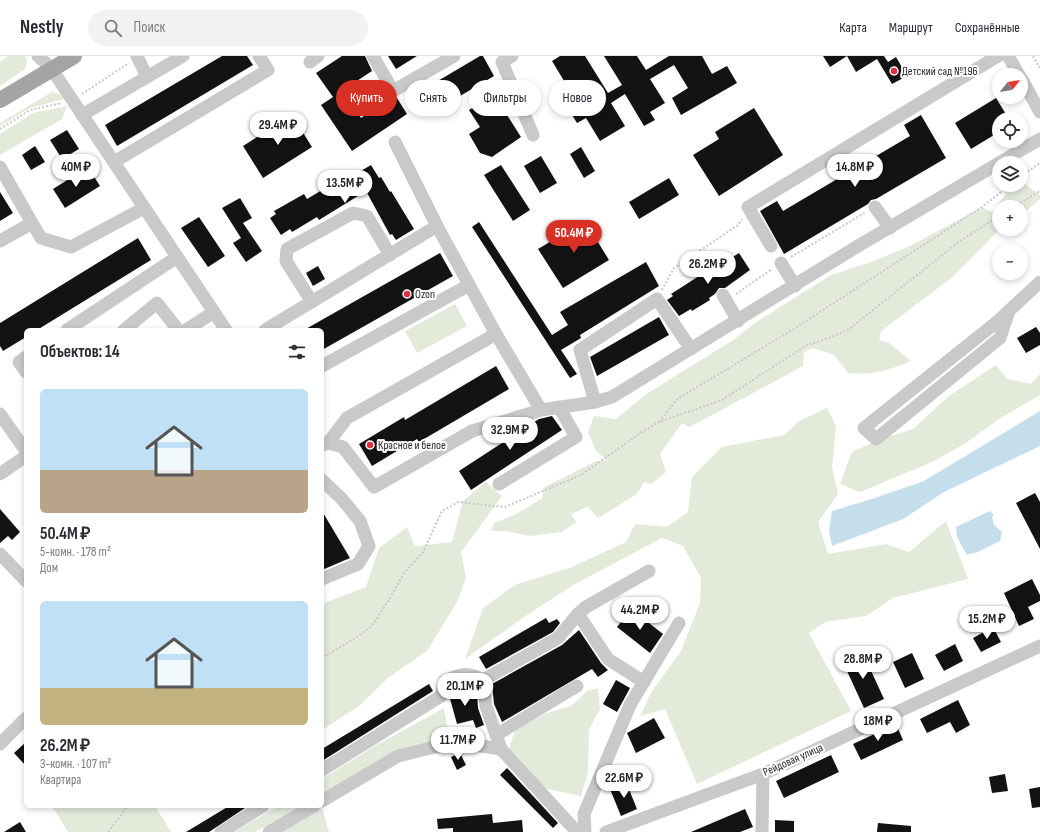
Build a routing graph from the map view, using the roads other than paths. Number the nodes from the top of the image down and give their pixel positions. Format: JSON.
{"nodes":[{"id":1,"x":38,"y":56,"type":"edge"},
{"id":2,"x":74,"y":56,"type":"edge"},
{"id":3,"x":183,"y":56,"type":"edge"},
{"id":4,"x":259,"y":56,"type":"edge"},
{"id":5,"x":373,"y":56,"type":"edge"},
{"id":6,"x":454,"y":56,"type":"edge"},
{"id":7,"x":512,"y":56,"type":"edge"},
{"id":8,"x":998,"y":56,"type":"edge"},
{"id":9,"x":1008,"y":56,"type":"edge"},
{"id":10,"x":137,"y":57,"type":"edge"},
{"id":11,"x":51,"y":68,"type":"junction"},
{"id":12,"x":1015,"y":68,"type":"edge"},
{"id":13,"x":147,"y":77,"type":"junction"},
{"id":14,"x":1028,"y":91,"type":"edge"},
{"id":15,"x":0,"y":100,"type":"edge"},
{"id":16,"x":1040,"y":112,"type":"edge"},
{"id":17,"x":82,"y":115,"type":"junction"},
{"id":18,"x":533,"y":135,"type":"dead end"},
{"id":19,"x":1040,"y":139,"type":"edge"},
{"id":20,"x":395,"y":142,"type":"dead end"},
{"id":21,"x":1011,"y":156,"type":"edge"},
{"id":22,"x":114,"y":162,"type":"junction"},
{"id":23,"x":0,"y":167,"type":"edge"},
{"id":24,"x":992,"y":167,"type":"edge"},
{"id":25,"x":876,"y":206,"type":"road end"},
{"id":26,"x":144,"y":208,"type":"junction"},
{"id":27,"x":32,"y":223,"type":"junction"},
{"id":28,"x":437,"y":226,"type":"junction"},
{"id":29,"x":890,"y":228,"type":"junction"},
{"id":30,"x":0,"y":241,"type":"edge"},
{"id":31,"x":771,"y":246,"type":"dead end"},
{"id":32,"x":390,"y":255,"type":"junction"},
{"id":33,"x":177,"y":257,"type":"junction"},
{"id":34,"x":781,"y":263,"type":"road end"},
{"id":35,"x":1040,"y":282,"type":"edge"},
{"id":36,"x":469,"y":285,"type":"junction"},
{"id":37,"x":795,"y":286,"type":"junction"},
{"id":38,"x":725,"y":298,"type":"road end"},
{"id":39,"x":312,"y":302,"type":"junction"},
{"id":40,"x":1009,"y":311,"type":"junction"},
{"id":41,"x":214,"y":312,"type":"junction"},
{"id":42,"x":738,"y":321,"type":"junction"},
{"id":43,"x":70,"y":328,"type":"edge"},
{"id":44,"x":126,"y":328,"type":"edge"},
{"id":45,"x":176,"y":328,"type":"edge"},
{"id":46,"x":189,"y":328,"type":"edge"},
{"id":47,"x":225,"y":328,"type":"edge"},
{"id":48,"x":268,"y":328,"type":"edge"},
{"id":49,"x":496,"y":334,"type":"junction"},
{"id":50,"x":691,"y":349,"type":"junction"},
{"id":51,"x":24,"y":358,"type":"edge"},
{"id":52,"x":324,"y":365,"type":"edge"},
{"id":53,"x":24,"y":369,"type":"edge"},
{"id":54,"x":594,"y":402,"type":"junction"},
{"id":55,"x":559,"y":407,"type":"junction"},
{"id":56,"x":542,"y":410,"type":"junction"},
{"id":57,"x":0,"y":414,"type":"edge"},
{"id":58,"x":325,"y":444,"type":"edge"},
{"id":59,"x":24,"y":448,"type":"edge"},
{"id":60,"x":24,"y":457,"type":"edge"},
{"id":61,"x":0,"y":474,"type":"edge"},
{"id":62,"x":324,"y":484,"type":"edge"},
{"id":63,"x":499,"y":484,"type":"dead end"},
{"id":64,"x":0,"y":554,"type":"edge"},
{"id":65,"x":649,"y":571,"type":"dead end"},
{"id":66,"x":324,"y":578,"type":"edge"},
{"id":67,"x":24,"y":579,"type":"edge"},
{"id":68,"x":578,"y":614,"type":"junction"},
{"id":69,"x":679,"y":623,"type":"dead end"},
{"id":70,"x":1040,"y":646,"type":"edge"},
{"id":71,"x":483,"y":680,"type":"junction"},
{"id":72,"x":644,"y":682,"type":"junction"},
{"id":73,"x":577,"y":686,"type":"dead end"},
{"id":74,"x":24,"y":720,"type":"edge"},
{"id":75,"x":496,"y":735,"type":"junction"},
{"id":76,"x":0,"y":744,"type":"edge"},
{"id":77,"x":501,"y":749,"type":"junction"},
{"id":78,"x":324,"y":769,"type":"edge"},
{"id":79,"x":764,"y":774,"type":"junction"},
{"id":80,"x":324,"y":800,"type":"edge"},
{"id":81,"x":260,"y":808,"type":"edge"},
{"id":82,"x":311,"y":808,"type":"edge"},
{"id":83,"x":221,"y":832,"type":"edge"},
{"id":84,"x":269,"y":832,"type":"edge"},
{"id":85,"x":577,"y":832,"type":"edge"},
{"id":86,"x":585,"y":832,"type":"edge"},
{"id":87,"x":606,"y":832,"type":"edge"},
{"id":88,"x":762,"y":832,"type":"edge"}],
"edges":[{"from":1,"to":11,"type":"street"},
{"from":2,"to":11,"type":"main road"},
{"from":3,"to":13,"type":"street"},
{"from":4,"to":22,"type":"street"},
{"from":5,"to":6,"type":"street"},
{"from":7,"to":18,"type":"street"},
{"from":8,"to":31,"type":"street"},
{"from":9,"to":12,"type":"street"},
{"from":10,"to":13,"type":"street"},
{"from":11,"to":15,"type":"main road"},
{"from":11,"to":17,"type":"street"},
{"from":13,"to":17,"type":"street"},
{"from":14,"to":16,"type":"street"},
{"from":17,"to":22,"type":"street"},
{"from":19,"to":21,"type":"street"},
{"from":20,"to":28,"type":"street"},
{"from":22,"to":26,"type":"street"},
{"from":23,"to":27,"type":"street"},
{"from":24,"to":29,"type":"street"},
{"from":25,"to":29,"type":"street"},
{"from":26,"to":27,"type":"street"},
{"from":26,"to":33,"type":"street"},
{"from":27,"to":30,"type":"street"},
{"from":28,"to":32,"type":"street"},
{"from":28,"to":36,"type":"street"},
{"from":29,"to":37,"type":"street"},
{"from":32,"to":39,"type":"street"},
{"from":32,"to":39,"type":"street"},
{"from":33,"to":41,"type":"street"},
{"from":33,"to":43,"type":"street"},
{"from":34,"to":37,"type":"street"},
{"from":35,"to":40,"type":"street"},
{"from":36,"to":49,"type":"street"},
{"from":36,"to":52,"type":"street"},
{"from":37,"to":42,"type":"street"},
{"from":38,"to":42,"type":"street"},
{"from":39,"to":48,"type":"street"},
{"from":40,"to":40,"type":"street"},
{"from":41,"to":46,"type":"street"},
{"from":41,"to":47,"type":"street"},
{"from":42,"to":50,"type":"street"},
{"from":44,"to":45,"type":"street"},
{"from":49,"to":56,"type":"street"},
{"from":49,"to":58,"type":"street"},
{"from":50,"to":54,"type":"street"},
{"from":50,"to":54,"type":"street"},
{"from":51,"to":53,"type":"street"},
{"from":54,"to":55,"type":"street"},
{"from":55,"to":56,"type":"street"},
{"from":55,"to":63,"type":"street"},
{"from":56,"to":58,"type":"street"},
{"from":57,"to":59,"type":"street"},
{"from":60,"to":61,"type":"street"},
{"from":62,"to":66,"type":"street"},
{"from":64,"to":67,"type":"street"},
{"from":65,"to":68,"type":"street"},
{"from":68,"to":71,"type":"street"},
{"from":68,"to":72,"type":"street"},
{"from":69,"to":72,"type":"street"},
{"from":70,"to":79,"type":"street","name":"Рейдовая улица"},
{"from":71,"to":75,"type":"street"},
{"from":71,"to":78,"type":"street"},
{"from":72,"to":86,"type":"street"},
{"from":73,"to":75,"type":"street"},
{"from":74,"to":76,"type":"street"},
{"from":75,"to":77,"type":"street"},
{"from":77,"to":80,"type":"street"},
{"from":77,"to":85,"type":"street"},
{"from":79,"to":87,"type":"street","name":"Рейдовая улица"},
{"from":79,"to":88,"type":"street"},
{"from":81,"to":83,"type":"street"},
{"from":82,"to":84,"type":"street"}]}
